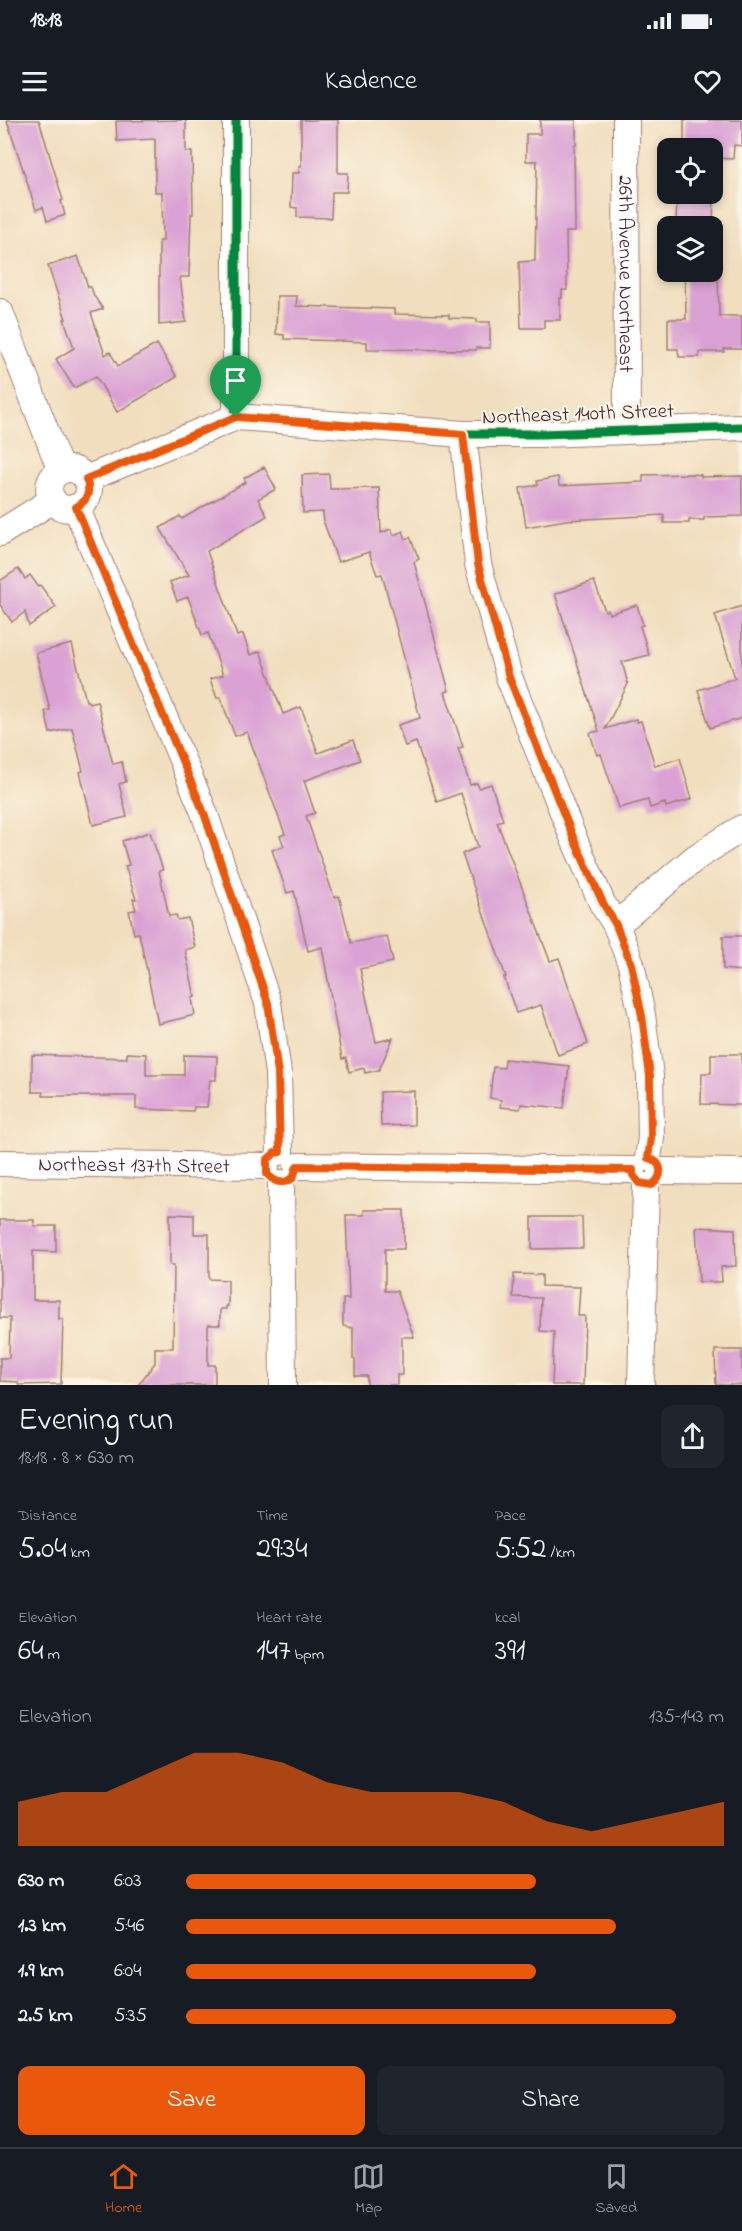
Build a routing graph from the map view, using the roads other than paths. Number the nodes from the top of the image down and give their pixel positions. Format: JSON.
{"nodes":[{"id":1,"x":236,"y":120,"type":"edge"},
{"id":2,"x":626,"y":120,"type":"edge"},
{"id":3,"x":0,"y":312,"type":"edge"},
{"id":4,"x":236,"y":417,"type":"junction"},
{"id":5,"x":742,"y":427,"type":"edge"},
{"id":6,"x":627,"y":429,"type":"junction"},
{"id":7,"x":463,"y":434,"type":"junction"},
{"id":8,"x":61,"y":471,"type":"junction"},
{"id":9,"x":86,"y":479,"type":"junction"},
{"id":10,"x":64,"y":504,"type":"junction"},
{"id":11,"x":0,"y":533,"type":"edge"},
{"id":12,"x":742,"y":828,"type":"edge"},
{"id":13,"x":616,"y":925,"type":"junction"},
{"id":14,"x":0,"y":1163,"type":"edge"},
{"id":15,"x":281,"y":1167,"type":"junction"},
{"id":16,"x":647,"y":1171,"type":"junction"},
{"id":17,"x":742,"y":1172,"type":"edge"},
{"id":18,"x":283,"y":1385,"type":"edge"},
{"id":19,"x":641,"y":1385,"type":"edge"}],
"edges":[{"from":1,"to":4,"type":"street"},
{"from":2,"to":6,"type":"street","name":"26th Avenue Northeast"},
{"from":3,"to":8,"type":"street"},
{"from":4,"to":7,"type":"street","name":"Northeast 140th Street"},
{"from":4,"to":9,"type":"street","name":"Northeast 140th Street"},
{"from":5,"to":6,"type":"street","name":"Northeast 140th Street"},
{"from":6,"to":7,"type":"street","name":"Northeast 140th Street"},
{"from":7,"to":13,"type":"street"},
{"from":8,"to":9,"type":"street"},
{"from":8,"to":10,"type":"street"},
{"from":9,"to":10,"type":"street"},
{"from":10,"to":11,"type":"street"},
{"from":10,"to":15,"type":"street"},
{"from":12,"to":13,"type":"street"},
{"from":13,"to":16,"type":"street"},
{"from":14,"to":15,"type":"street","name":"Northeast 137th Street"},
{"from":15,"to":16,"type":"street","name":"Northeast 137th Street"},
{"from":15,"to":18,"type":"street"},
{"from":16,"to":17,"type":"street","name":"Northeast 137th Street"},
{"from":16,"to":19,"type":"street"}]}
